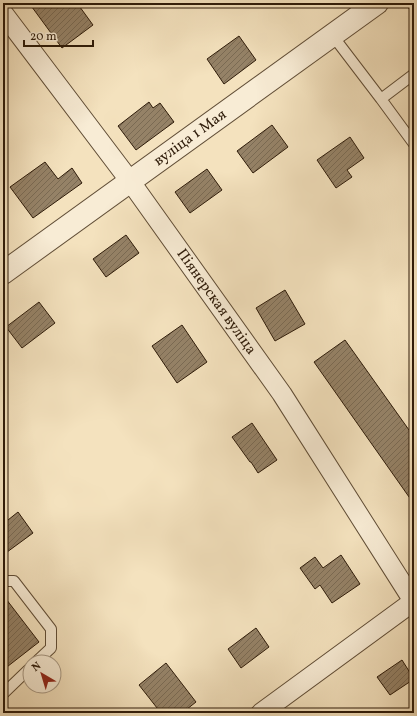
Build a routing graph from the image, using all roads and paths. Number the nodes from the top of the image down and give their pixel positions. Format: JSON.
{"nodes":[{"id":1,"x":378,"y":3,"type":"edge"},
{"id":2,"x":412,"y":3,"type":"edge"},
{"id":3,"x":414,"y":6,"type":"edge"},
{"id":4,"x":3,"y":13,"type":"edge"},
{"id":5,"x":333,"y":36,"type":"junction"},
{"id":6,"x":414,"y":74,"type":"edge"},
{"id":7,"x":380,"y":99,"type":"junction"},
{"id":8,"x":414,"y":144,"type":"edge"},
{"id":9,"x":130,"y":181,"type":"junction"},
{"id":10,"x":3,"y":273,"type":"edge"},
{"id":11,"x":3,"y":580,"type":"edge"},
{"id":12,"x":414,"y":601,"type":"edge"},
{"id":13,"x":45,"y":654,"type":"edge"},
{"id":14,"x":22,"y":676,"type":"edge"},
{"id":15,"x":3,"y":694,"type":"edge"},
{"id":16,"x":261,"y":713,"type":"edge"}],
"edges":[{"from":1,"to":5,"type":"street","name":"вуліца 1 Мая"},
{"from":2,"to":3,"type":"lane"},
{"from":4,"to":9,"type":"street","name":"Піянерская вуліца"},
{"from":5,"to":7,"type":"lane"},
{"from":5,"to":9,"type":"street","name":"вуліца 1 Мая"},
{"from":6,"to":7,"type":"lane"},
{"from":7,"to":8,"type":"lane"},
{"from":9,"to":10,"type":"street","name":"вуліца 1 Мая"},
{"from":9,"to":12,"type":"street","name":"Піянерская вуліца"},
{"from":11,"to":13,"type":"lane"},
{"from":12,"to":16,"type":"street"},
{"from":14,"to":15,"type":"lane"}]}
